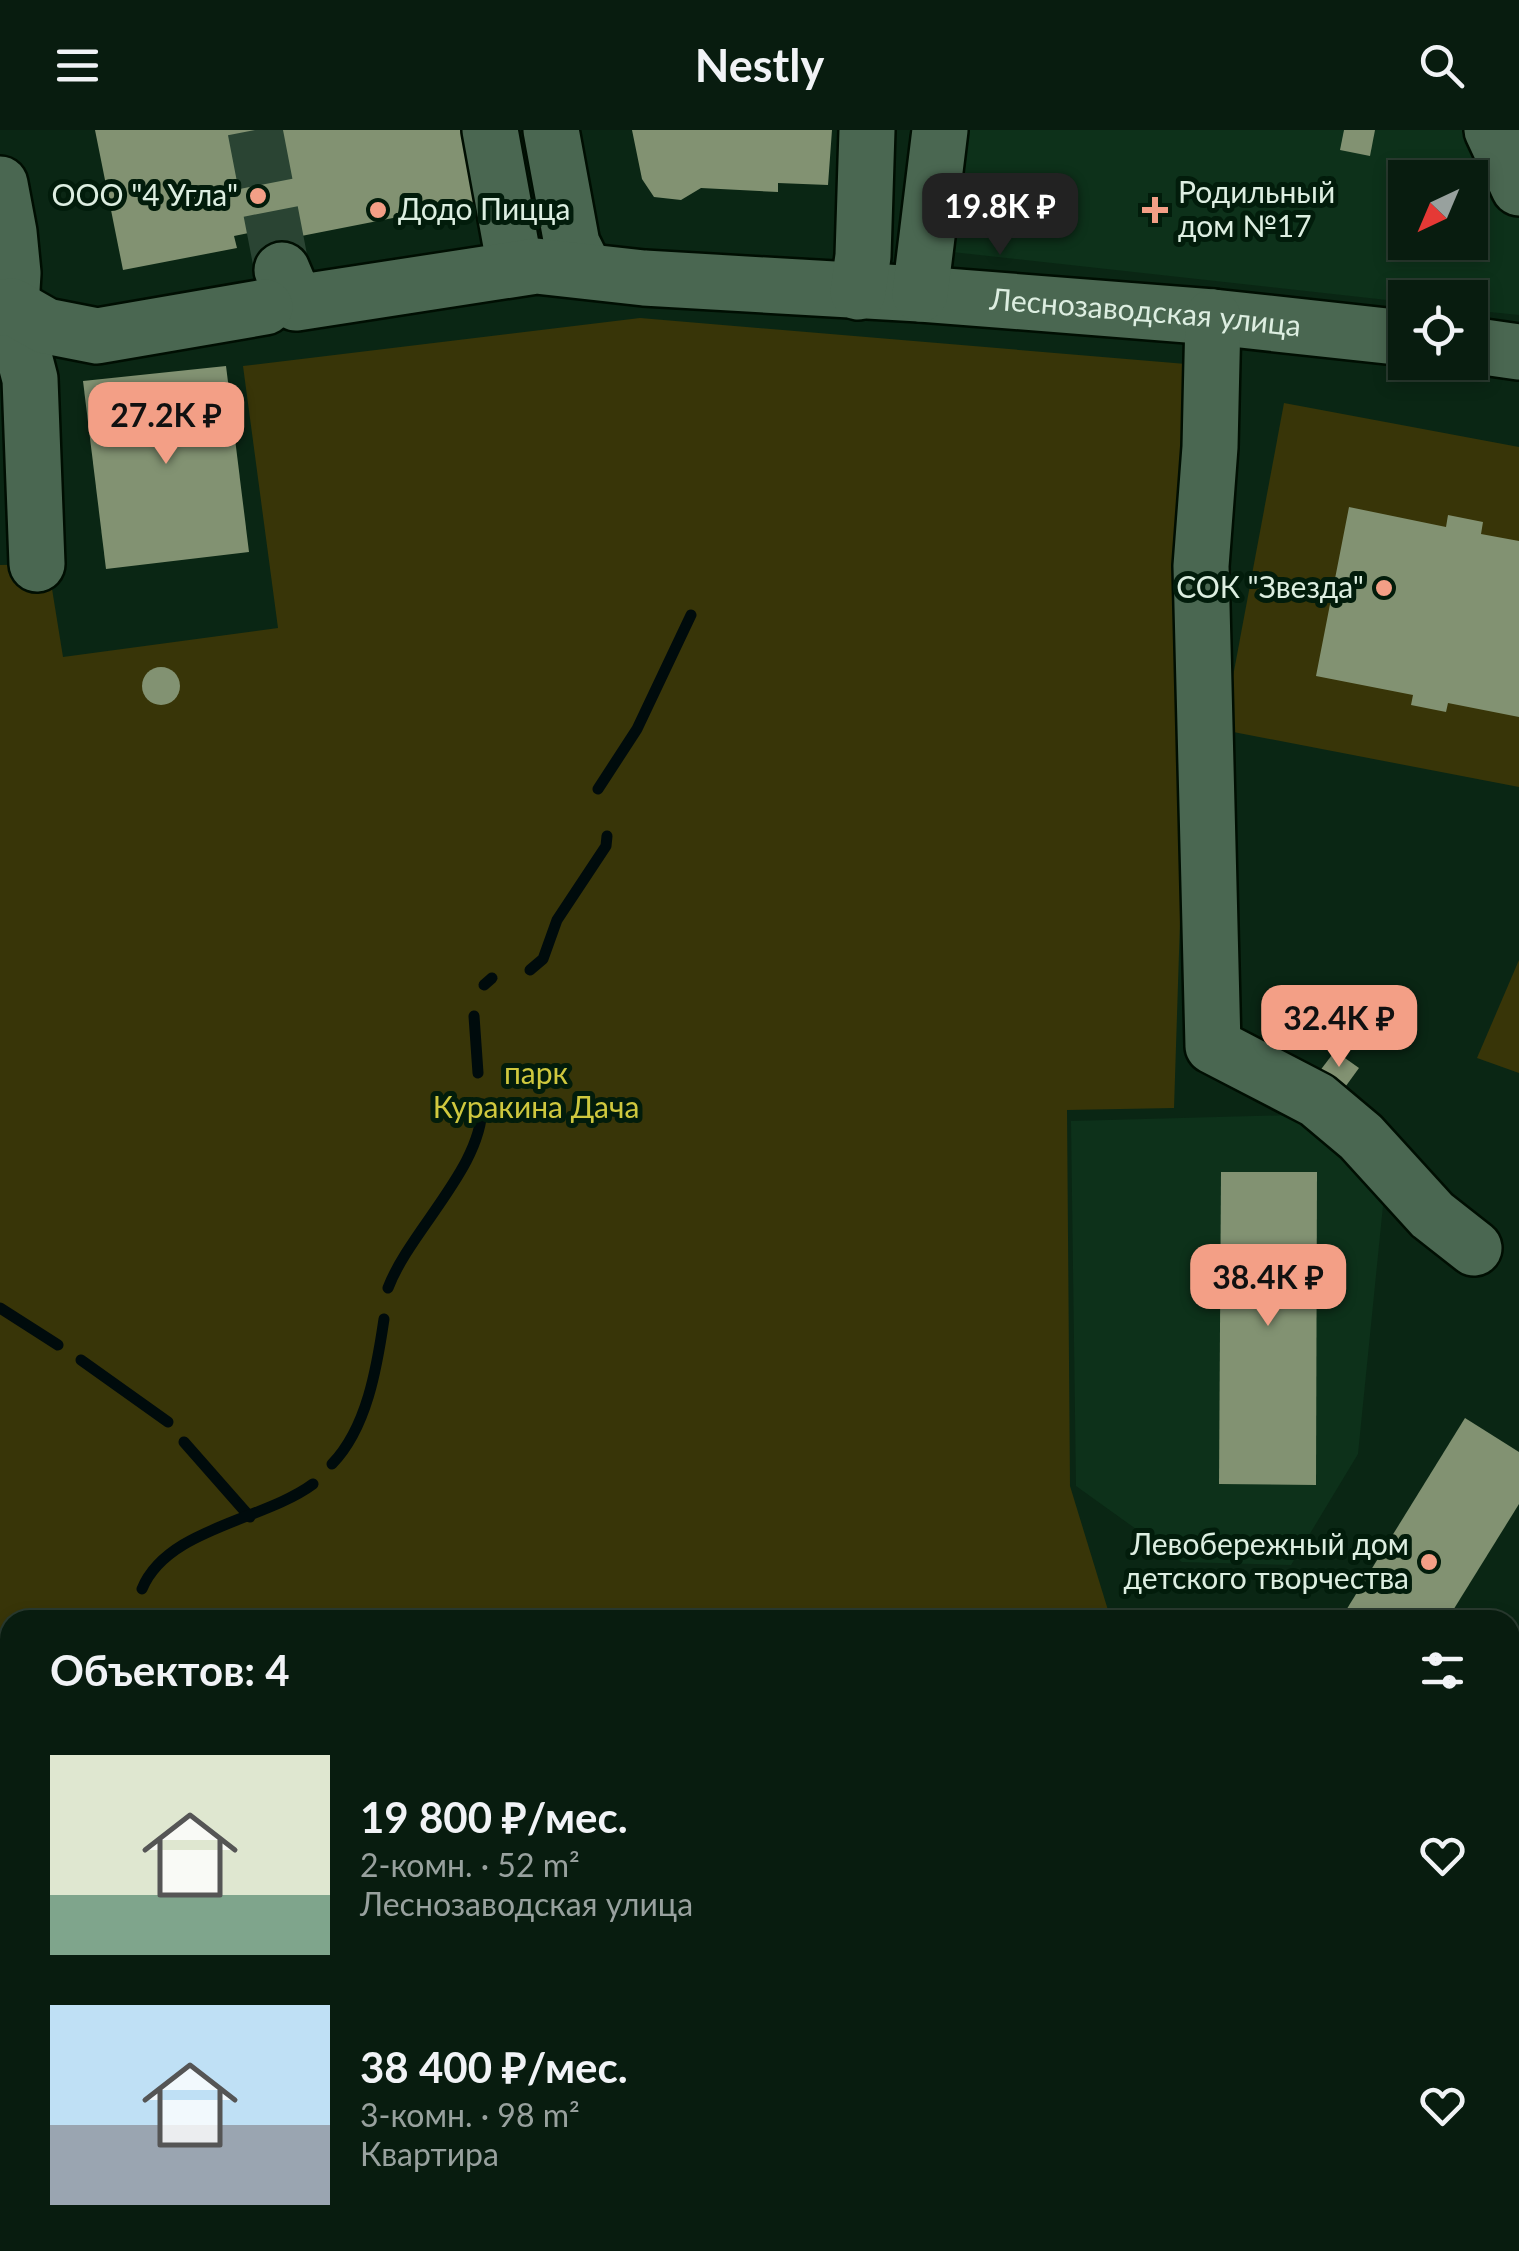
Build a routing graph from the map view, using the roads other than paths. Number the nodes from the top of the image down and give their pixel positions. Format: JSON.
{"nodes":[{"id":1,"x":490,"y":130,"type":"edge"},
{"id":2,"x":551,"y":130,"type":"edge"},
{"id":3,"x":867,"y":130,"type":"edge"},
{"id":4,"x":940,"y":130,"type":"edge"},
{"id":5,"x":1492,"y":130,"type":"edge"},
{"id":6,"x":0,"y":184,"type":"edge"},
{"id":7,"x":1519,"y":188,"type":"edge"},
{"id":8,"x":515,"y":267,"type":"junction"},
{"id":9,"x":585,"y":270,"type":"junction"},
{"id":10,"x":858,"y":292,"type":"junction"},
{"id":11,"x":920,"y":294,"type":"junction"},
{"id":12,"x":6,"y":307,"type":"edge"},
{"id":13,"x":1214,"y":318,"type":"junction"},
{"id":14,"x":1388,"y":336,"type":"edge"},
{"id":15,"x":1488,"y":348,"type":"edge"},
{"id":16,"x":1519,"y":352,"type":"edge"},
{"id":17,"x":37,"y":564,"type":"dead end"},
{"id":18,"x":1474,"y":1248,"type":"dead end"}],
"edges":[{"from":1,"to":8,"type":"street"},
{"from":2,"to":9,"type":"street"},
{"from":3,"to":10,"type":"street"},
{"from":4,"to":11,"type":"street"},
{"from":5,"to":7,"type":"street"},
{"from":6,"to":12,"type":"street"},
{"from":8,"to":9,"type":"street","name":"Леснозаводская улица"},
{"from":8,"to":12,"type":"street","name":"Леснозаводская улица"},
{"from":9,"to":10,"type":"street","name":"Леснозаводская улица"},
{"from":10,"to":11,"type":"street","name":"Леснозаводская улица"},
{"from":11,"to":13,"type":"street","name":"Леснозаводская улица"},
{"from":12,"to":17,"type":"street"},
{"from":13,"to":14,"type":"street","name":"Леснозаводская улица"},
{"from":13,"to":18,"type":"street"},
{"from":15,"to":16,"type":"street"}]}
